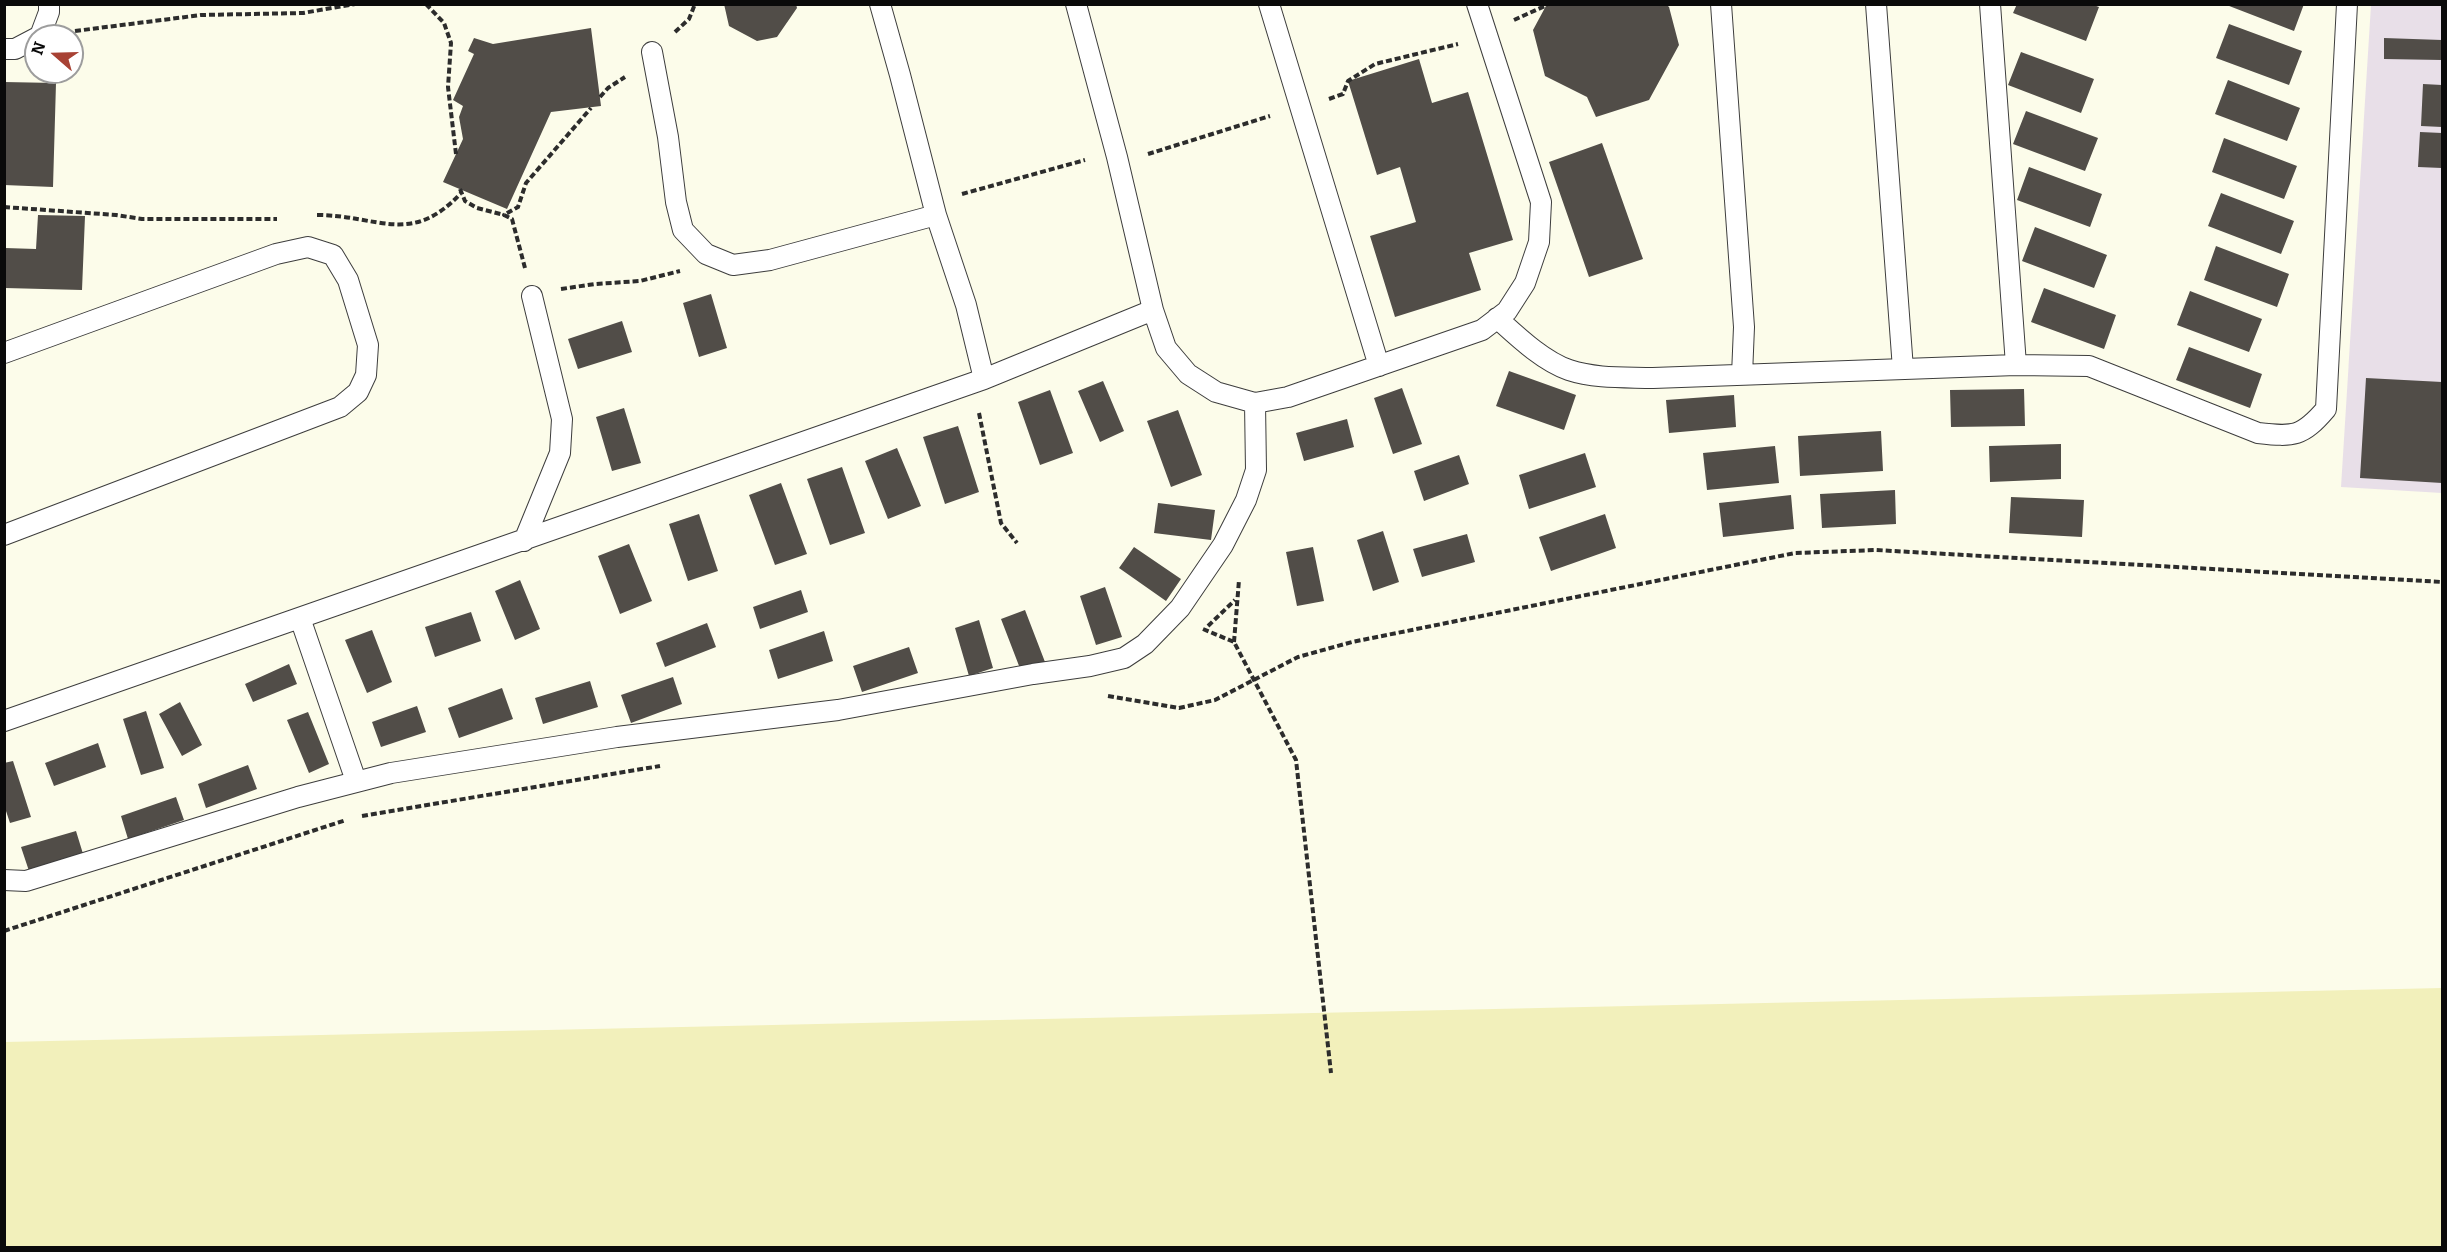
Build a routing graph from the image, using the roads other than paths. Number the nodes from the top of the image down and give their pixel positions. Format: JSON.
{"nodes":[{"id":1,"x":49,"y":4,"type":"edge"},
{"id":2,"x":880,"y":4,"type":"edge"},
{"id":3,"x":1076,"y":4,"type":"edge"},
{"id":4,"x":1269,"y":4,"type":"edge"},
{"id":5,"x":1477,"y":4,"type":"edge"},
{"id":6,"x":1722,"y":4,"type":"edge"},
{"id":7,"x":1876,"y":4,"type":"edge"},
{"id":8,"x":1990,"y":4,"type":"edge"},
{"id":9,"x":2347,"y":4,"type":"edge"},
{"id":10,"x":44,"y":24,"type":"edge"},
{"id":11,"x":24,"y":44,"type":"edge"},
{"id":12,"x":4,"y":49,"type":"edge"},
{"id":13,"x":652,"y":52,"type":"dead end"},
{"id":14,"x":934,"y":209,"type":"junction"},
{"id":15,"x":532,"y":296,"type":"road end"},
{"id":16,"x":1153,"y":310,"type":"junction"},
{"id":17,"x":1497,"y":318,"type":"junction"},
{"id":18,"x":4,"y":353,"type":"edge"},
{"id":19,"x":2016,"y":365,"type":"junction"},
{"id":20,"x":1379,"y":366,"type":"junction"},
{"id":21,"x":1903,"y":369,"type":"junction"},
{"id":22,"x":1742,"y":375,"type":"junction"},
{"id":23,"x":978,"y":381,"type":"junction"},
{"id":24,"x":1255,"y":403,"type":"junction"},
{"id":25,"x":4,"y":535,"type":"edge"},
{"id":26,"x":524,"y":540,"type":"junction"},
{"id":27,"x":300,"y":618,"type":"junction"},
{"id":28,"x":4,"y":721,"type":"edge"},
{"id":29,"x":356,"y":781,"type":"junction"},
{"id":30,"x":4,"y":880,"type":"edge"}],
"edges":[{"from":1,"to":10,"type":"lane"},
{"from":2,"to":14,"type":"lane"},
{"from":3,"to":16,"type":"lane"},
{"from":4,"to":20,"type":"lane"},
{"from":5,"to":17,"type":"lane"},
{"from":6,"to":22,"type":"lane"},
{"from":7,"to":21,"type":"lane"},
{"from":8,"to":19,"type":"lane"},
{"from":9,"to":19,"type":"lane"},
{"from":11,"to":12,"type":"lane"},
{"from":13,"to":14,"type":"lane"},
{"from":14,"to":23,"type":"lane"},
{"from":15,"to":26,"type":"lane"},
{"from":16,"to":23,"type":"lane"},
{"from":16,"to":24,"type":"lane"},
{"from":17,"to":20,"type":"lane"},
{"from":17,"to":22,"type":"lane"},
{"from":18,"to":25,"type":"lane"},
{"from":19,"to":21,"type":"lane"},
{"from":20,"to":24,"type":"lane"},
{"from":21,"to":22,"type":"lane"},
{"from":23,"to":26,"type":"lane"},
{"from":24,"to":29,"type":"lane"},
{"from":26,"to":27,"type":"lane"},
{"from":27,"to":28,"type":"lane"},
{"from":27,"to":29,"type":"lane"},
{"from":29,"to":30,"type":"lane"}]}
